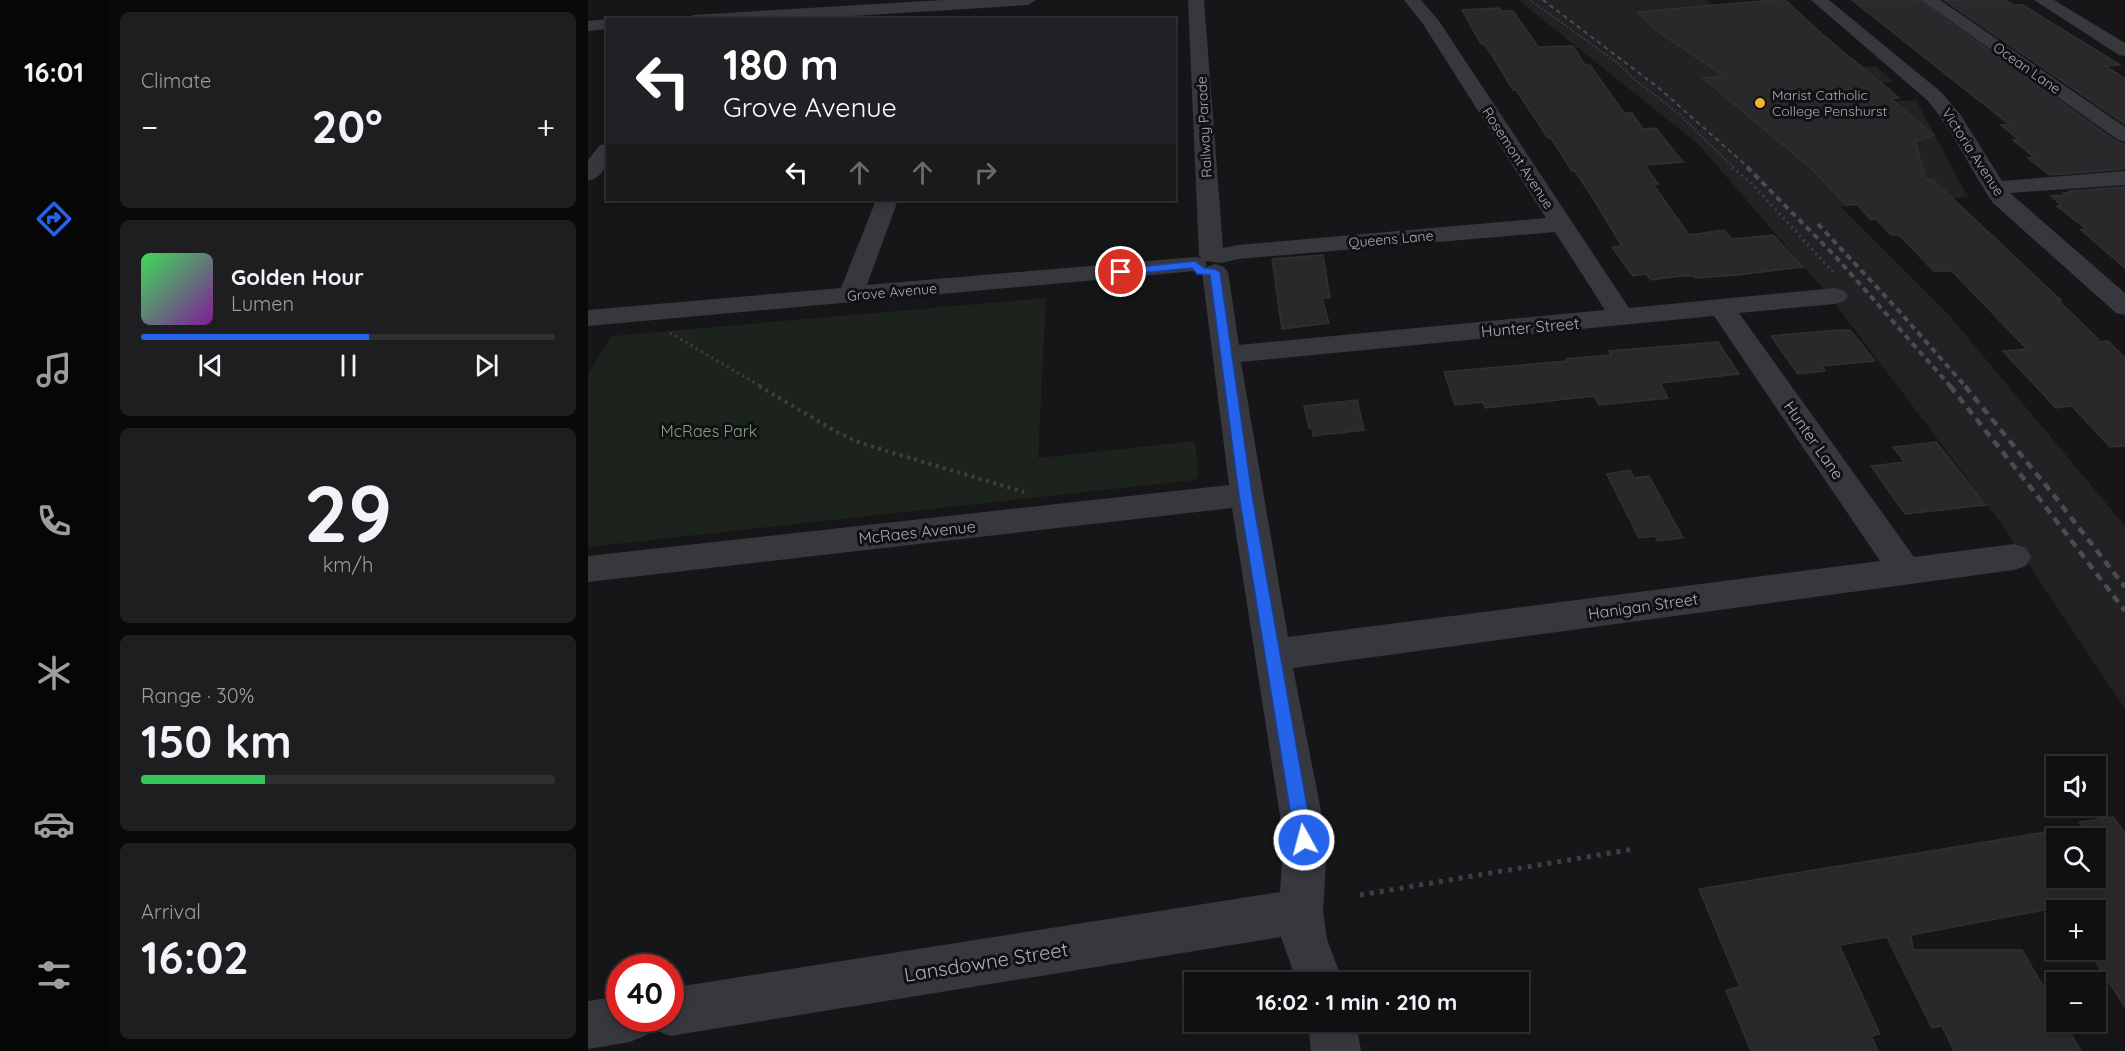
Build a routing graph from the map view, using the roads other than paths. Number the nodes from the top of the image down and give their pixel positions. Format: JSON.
{"nodes":[{"id":1,"x":727,"y":0,"type":"edge"},
{"id":2,"x":1028,"y":0,"type":"edge"},
{"id":3,"x":1196,"y":0,"type":"edge"},
{"id":4,"x":1412,"y":0,"type":"edge"},
{"id":5,"x":1819,"y":0,"type":"edge"},
{"id":6,"x":1929,"y":0,"type":"edge"},
{"id":7,"x":2042,"y":0,"type":"edge"},
{"id":8,"x":959,"y":8,"type":"edge"},
{"id":9,"x":713,"y":18,"type":"edge"},
{"id":10,"x":734,"y":18,"type":"edge"},
{"id":11,"x":606,"y":24,"type":"edge"},
{"id":12,"x":588,"y":26,"type":"edge"},
{"id":13,"x":2125,"y":51,"type":"edge"},
{"id":14,"x":2125,"y":136,"type":"edge"},
{"id":15,"x":606,"y":152,"type":"edge"},
{"id":16,"x":588,"y":174,"type":"edge"},
{"id":17,"x":2125,"y":178,"type":"edge"},
{"id":18,"x":1994,"y":188,"type":"junction"},
{"id":19,"x":887,"y":201,"type":"edge"},
{"id":20,"x":1561,"y":224,"type":"junction"},
{"id":21,"x":1211,"y":262,"type":"junction"},
{"id":22,"x":1838,"y":289,"type":"road end"},
{"id":23,"x":851,"y":295,"type":"junction"},
{"id":24,"x":2121,"y":300,"type":"edge"},
{"id":25,"x":1722,"y":308,"type":"junction"},
{"id":26,"x":588,"y":318,"type":"edge"},
{"id":27,"x":1623,"y":318,"type":"junction"},
{"id":28,"x":1226,"y":355,"type":"junction"},
{"id":29,"x":1246,"y":495,"type":"junction"},
{"id":30,"x":2014,"y":557,"type":"dead end"},
{"id":31,"x":588,"y":569,"type":"edge"},
{"id":32,"x":1906,"y":572,"type":"junction"},
{"id":33,"x":1272,"y":655,"type":"junction"},
{"id":34,"x":1301,"y":912,"type":"junction"},
{"id":35,"x":1316,"y":972,"type":"edge"},
{"id":36,"x":684,"y":1010,"type":"edge"},
{"id":37,"x":606,"y":1022,"type":"edge"},
{"id":38,"x":588,"y":1025,"type":"edge"},
{"id":39,"x":1333,"y":1032,"type":"edge"},
{"id":40,"x":1336,"y":1051,"type":"edge"}],
"edges":[{"from":1,"to":9,"type":"street"},
{"from":2,"to":8,"type":"street"},
{"from":3,"to":21,"type":"street","name":"Railway Parade"},
{"from":4,"to":20,"type":"street","name":"Rosemont Avenue"},
{"from":5,"to":18,"type":"street","name":"Victoria Avenue"},
{"from":6,"to":14,"type":"street","name":"Ocean Lane"},
{"from":7,"to":13,"type":"street"},
{"from":8,"to":10,"type":"street"},
{"from":11,"to":12,"type":"street"},
{"from":15,"to":16,"type":"street"},
{"from":17,"to":18,"type":"street"},
{"from":18,"to":24,"type":"street","name":"Victoria Avenue"},
{"from":19,"to":23,"type":"street"},
{"from":20,"to":21,"type":"street","name":"Queens Lane"},
{"from":20,"to":27,"type":"street","name":"Rosemont Avenue"},
{"from":21,"to":23,"type":"street","name":"Grove Avenue"},
{"from":21,"to":28,"type":"street","name":"Railway Parade"},
{"from":22,"to":25,"type":"street","name":"Hunter Street"},
{"from":23,"to":26,"type":"street","name":"Grove Avenue"},
{"from":25,"to":27,"type":"street","name":"Hunter Street"},
{"from":25,"to":32,"type":"street","name":"Hunter Lane"},
{"from":27,"to":28,"type":"street","name":"Hunter Street"},
{"from":28,"to":29,"type":"street","name":"Railway Parade"},
{"from":29,"to":31,"type":"street","name":"McRaes Avenue"},
{"from":29,"to":33,"type":"street","name":"Railway Parade"},
{"from":30,"to":32,"type":"street","name":"Hanigan Street"},
{"from":32,"to":33,"type":"street","name":"Hanigan Street"},
{"from":33,"to":34,"type":"street","name":"Railway Parade"},
{"from":34,"to":35,"type":"street","name":"Railway Parade"},
{"from":34,"to":36,"type":"street","name":"Lansdowne Street"},
{"from":37,"to":38,"type":"street"},
{"from":39,"to":40,"type":"street"}]}
